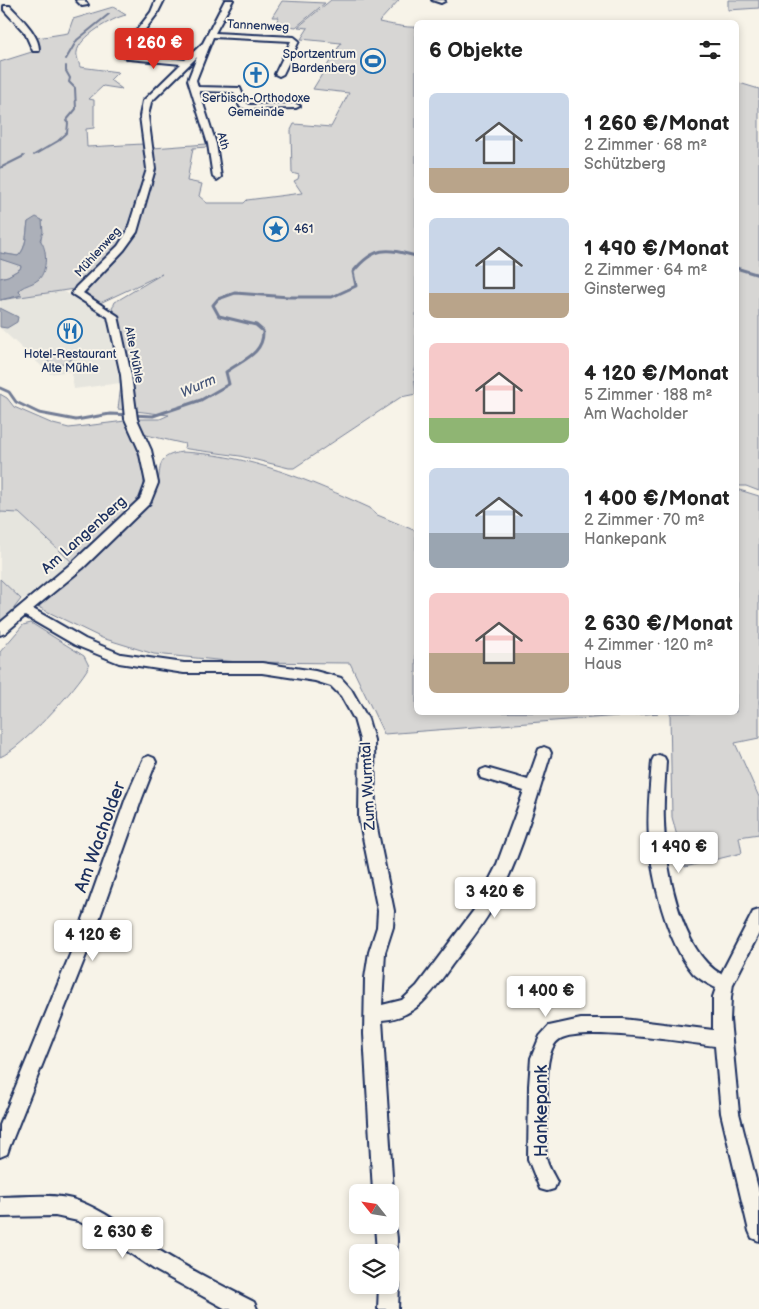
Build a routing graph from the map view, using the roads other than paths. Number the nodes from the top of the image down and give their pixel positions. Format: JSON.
{"nodes":[{"id":1,"x":10,"y":0,"type":"edge"},
{"id":2,"x":160,"y":0,"type":"edge"},
{"id":3,"x":229,"y":0,"type":"edge"},
{"id":4,"x":436,"y":0,"type":"edge"},
{"id":5,"x":441,"y":1,"type":"edge"},
{"id":6,"x":4,"y":9,"type":"edge"},
{"id":7,"x":211,"y":35,"type":"junction"},
{"id":8,"x":206,"y":44,"type":"junction"},
{"id":9,"x":36,"y":48,"type":"dead end"},
{"id":10,"x":186,"y":62,"type":"junction"},
{"id":11,"x":280,"y":74,"type":"dead end"},
{"id":12,"x":194,"y":89,"type":"junction"},
{"id":13,"x":296,"y":106,"type":"dead end"},
{"id":14,"x":217,"y":178,"type":"dead end"},
{"id":15,"x":78,"y":294,"type":"joint"},
{"id":16,"x":130,"y":415,"type":"joint"},
{"id":17,"x":23,"y":609,"type":"junction"},
{"id":18,"x":0,"y":630,"type":"edge"},
{"id":19,"x":544,"y":753,"type":"dead end"},
{"id":20,"x":658,"y":761,"type":"dead end"},
{"id":21,"x":150,"y":762,"type":"dead end"},
{"id":22,"x":486,"y":774,"type":"dead end"},
{"id":23,"x":532,"y":787,"type":"junction"},
{"id":24,"x":759,"y":918,"type":"edge"},
{"id":25,"x":725,"y":984,"type":"junction"},
{"id":26,"x":374,"y":1013,"type":"junction"},
{"id":27,"x":722,"y":1038,"type":"junction"},
{"id":28,"x":0,"y":1148,"type":"edge"},
{"id":29,"x":547,"y":1182,"type":"dead end"},
{"id":30,"x":383,"y":1184,"type":"edge"},
{"id":31,"x":0,"y":1207,"type":"edge"},
{"id":32,"x":759,"y":1231,"type":"edge"},
{"id":33,"x":389,"y":1294,"type":"edge"},
{"id":34,"x":247,"y":1309,"type":"edge"},
{"id":35,"x":388,"y":1309,"type":"edge"}],
"edges":[{"from":1,"to":6,"type":"street"},
{"from":2,"to":10,"type":"street"},
{"from":3,"to":7,"type":"street"},
{"from":4,"to":5,"type":"street"},
{"from":6,"to":9,"type":"street"},
{"from":7,"to":8,"type":"street"},
{"from":7,"to":11,"type":"street","name":"Tannenweg"},
{"from":8,"to":10,"type":"street","name":"Mühlenweg"},
{"from":8,"to":12,"type":"street"},
{"from":10,"to":15,"type":"street","name":"Mühlenweg"},
{"from":12,"to":13,"type":"street"},
{"from":12,"to":14,"type":"street","name":"Ath"},
{"from":15,"to":16,"type":"street","name":"Alte Mühle"},
{"from":16,"to":17,"type":"street","name":"Am Langenberg"},
{"from":17,"to":18,"type":"street","name":"Am Langenberg"},
{"from":17,"to":26,"type":"street","name":"Zum Wurmtal"},
{"from":19,"to":23,"type":"street"},
{"from":20,"to":25,"type":"street"},
{"from":21,"to":28,"type":"street","name":"Am Wacholder"},
{"from":22,"to":23,"type":"street"},
{"from":23,"to":26,"type":"street"},
{"from":24,"to":25,"type":"street"},
{"from":25,"to":27,"type":"street"},
{"from":26,"to":30,"type":"street","name":"Zum Wurmtal"},
{"from":27,"to":29,"type":"street","name":"Hankepank"},
{"from":27,"to":32,"type":"street"},
{"from":31,"to":34,"type":"street"},
{"from":33,"to":35,"type":"street"}]}
